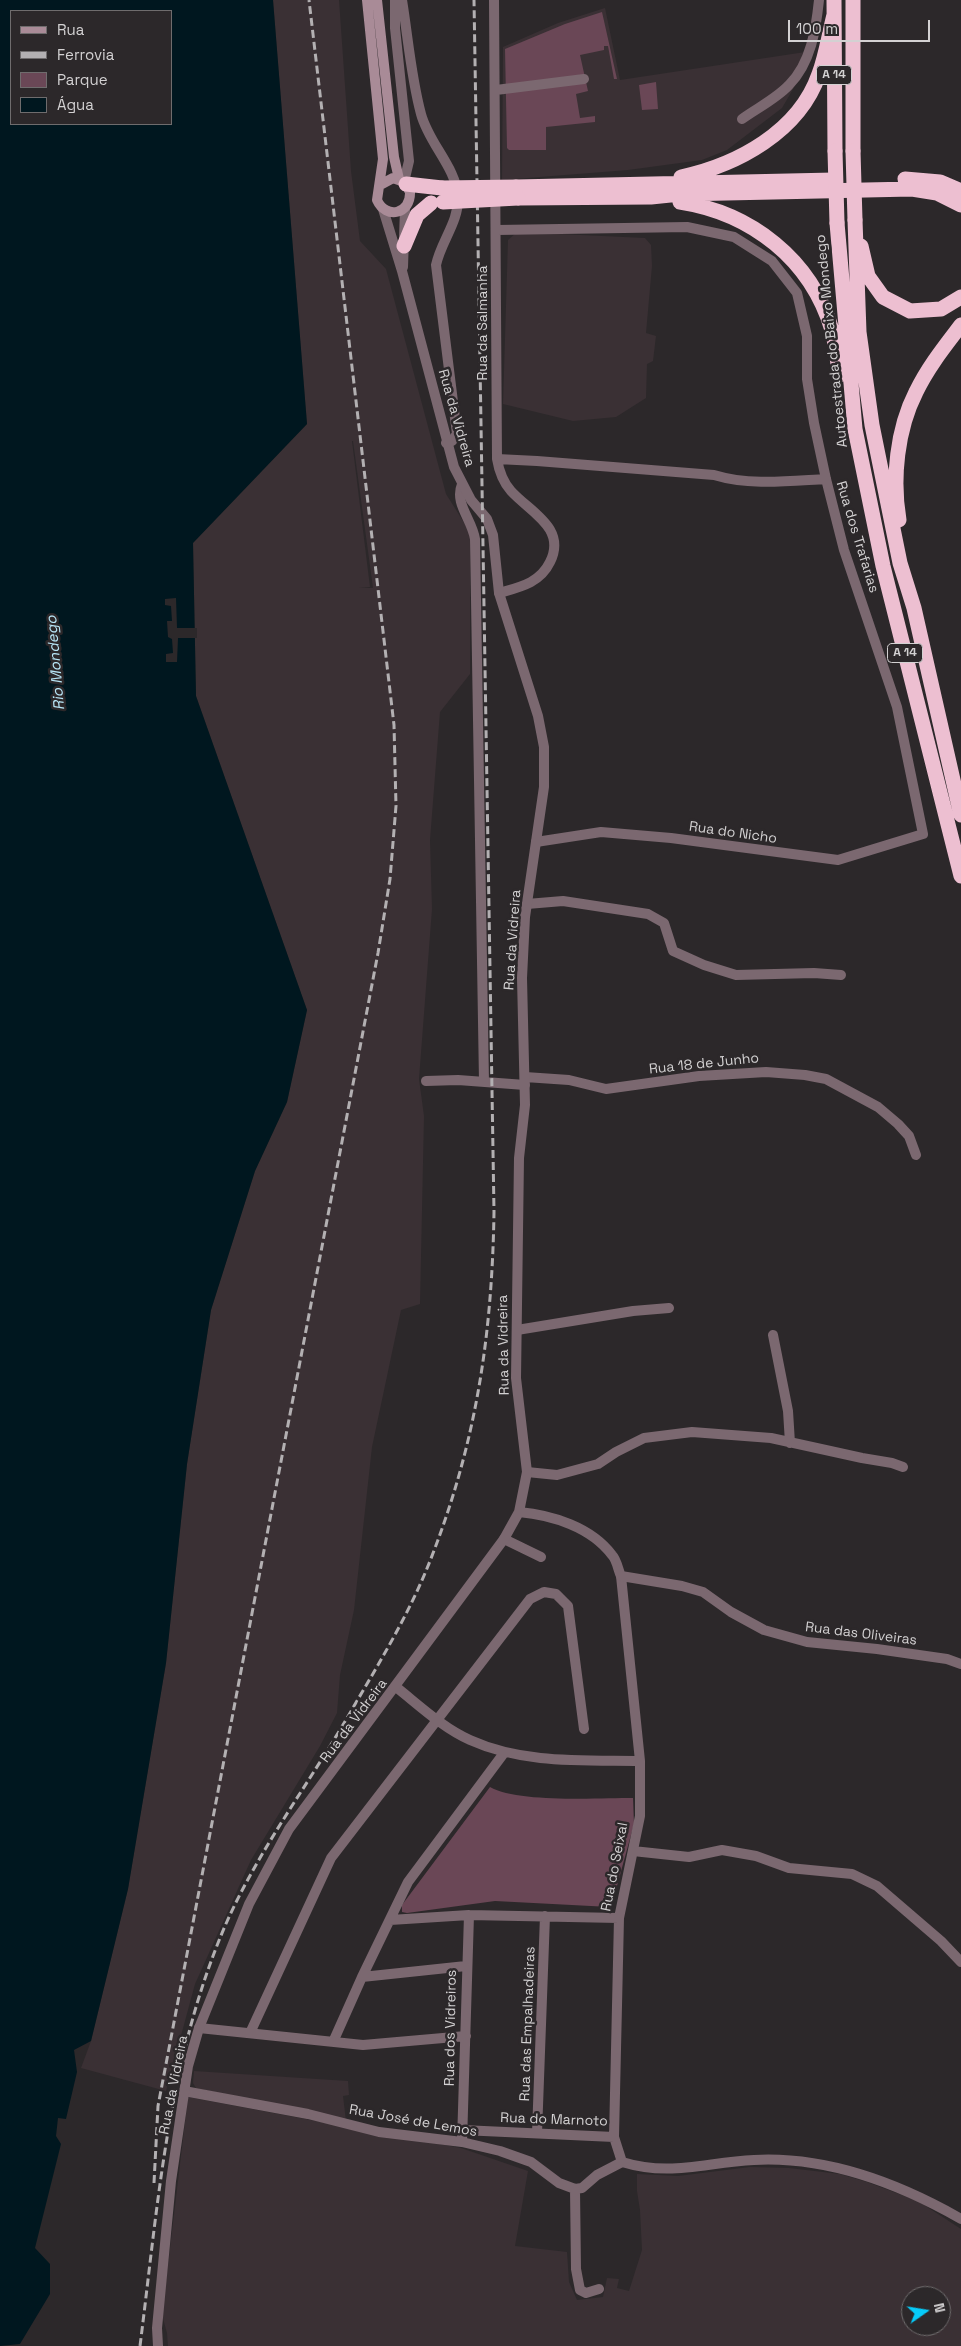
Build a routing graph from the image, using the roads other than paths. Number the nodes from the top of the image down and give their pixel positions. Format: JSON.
{"nodes":[{"id":1,"x":367,"y":0,"type":"edge"},
{"id":2,"x":377,"y":0,"type":"edge"},
{"id":3,"x":395,"y":0,"type":"edge"},
{"id":4,"x":402,"y":0,"type":"edge"},
{"id":5,"x":494,"y":0,"type":"edge"},
{"id":6,"x":819,"y":0,"type":"edge"},
{"id":7,"x":853,"y":0,"type":"edge"},
{"id":8,"x":834,"y":7,"type":"edge"},
{"id":9,"x":584,"y":79,"type":"dead end"},
{"id":10,"x":496,"y":90,"type":"junction"},
{"id":11,"x":742,"y":119,"type":"dead end"},
{"id":12,"x":403,"y":181,"type":"junction"},
{"id":13,"x":629,"y":184,"type":"junction"},
{"id":14,"x":380,"y":185,"type":"junction"},
{"id":15,"x":961,"y":191,"type":"edge"},
{"id":16,"x":517,"y":192,"type":"junction"},
{"id":17,"x":651,"y":197,"type":"junction"},
{"id":18,"x":438,"y":198,"type":"junction"},
{"id":19,"x":961,"y":205,"type":"edge"},
{"id":20,"x":406,"y":207,"type":"junction"},
{"id":21,"x":383,"y":209,"type":"junction"},
{"id":22,"x":855,"y":220,"type":"junction"},
{"id":23,"x":497,"y":230,"type":"junction"},
{"id":24,"x":404,"y":246,"type":"junction"},
{"id":25,"x":402,"y":271,"type":"junction"},
{"id":26,"x":961,"y":297,"type":"edge"},
{"id":27,"x":961,"y":325,"type":"edge"},
{"id":28,"x":855,"y":429,"type":"junction"},
{"id":29,"x":446,"y":443,"type":"junction"},
{"id":30,"x":497,"y":459,"type":"junction"},
{"id":31,"x":826,"y":479,"type":"junction"},
{"id":32,"x":462,"y":484,"type":"junction"},
{"id":33,"x":499,"y":593,"type":"junction"},
{"id":34,"x":914,"y":608,"type":"junction"},
{"id":35,"x":961,"y":815,"type":"edge"},
{"id":36,"x":922,"y":834,"type":"joint"},
{"id":37,"x":536,"y":842,"type":"junction"},
{"id":38,"x":961,"y":876,"type":"edge"},
{"id":39,"x":527,"y":904,"type":"junction"},
{"id":40,"x":841,"y":975,"type":"dead end"},
{"id":41,"x":426,"y":1081,"type":"dead end"},
{"id":42,"x":525,"y":1081,"type":"junction"},
{"id":43,"x":484,"y":1082,"type":"junction"},
{"id":44,"x":916,"y":1155,"type":"dead end"},
{"id":45,"x":669,"y":1308,"type":"dead end"},
{"id":46,"x":518,"y":1330,"type":"junction"},
{"id":47,"x":773,"y":1335,"type":"dead end"},
{"id":48,"x":790,"y":1443,"type":"junction"},
{"id":49,"x":902,"y":1467,"type":"dead end"},
{"id":50,"x":527,"y":1472,"type":"junction"},
{"id":51,"x":519,"y":1512,"type":"junction"},
{"id":52,"x":504,"y":1540,"type":"junction"},
{"id":53,"x":541,"y":1557,"type":"dead end"},
{"id":54,"x":621,"y":1576,"type":"junction"},
{"id":55,"x":961,"y":1664,"type":"edge"},
{"id":56,"x":396,"y":1686,"type":"junction"},
{"id":57,"x":438,"y":1721,"type":"junction"},
{"id":58,"x":584,"y":1729,"type":"dead end"},
{"id":59,"x":504,"y":1753,"type":"junction"},
{"id":60,"x":640,"y":1761,"type":"junction"},
{"id":61,"x":632,"y":1850,"type":"junction"},
{"id":62,"x":469,"y":1916,"type":"junction"},
{"id":63,"x":545,"y":1916,"type":"junction"},
{"id":64,"x":619,"y":1918,"type":"junction"},
{"id":65,"x":390,"y":1920,"type":"junction"},
{"id":66,"x":961,"y":1962,"type":"edge"},
{"id":67,"x":466,"y":1966,"type":"junction"},
{"id":68,"x":362,"y":1976,"type":"junction"},
{"id":69,"x":199,"y":2028,"type":"junction"},
{"id":70,"x":250,"y":2033,"type":"junction"},
{"id":71,"x":466,"y":2036,"type":"junction"},
{"id":72,"x":333,"y":2042,"type":"junction"},
{"id":73,"x":184,"y":2090,"type":"junction"},
{"id":74,"x":462,"y":2130,"type":"junction"},
{"id":75,"x":537,"y":2133,"type":"junction"},
{"id":76,"x":614,"y":2137,"type":"junction"},
{"id":77,"x":462,"y":2142,"type":"junction"},
{"id":78,"x":622,"y":2162,"type":"junction"},
{"id":79,"x":575,"y":2189,"type":"junction"},
{"id":80,"x":961,"y":2218,"type":"edge"},
{"id":81,"x":599,"y":2289,"type":"dead end"},
{"id":82,"x":158,"y":2346,"type":"edge"}],
"edges":[{"from":1,"to":14,"type":"main road"},
{"from":2,"to":12,"type":"main road"},
{"from":3,"to":12,"type":"street"},
{"from":4,"to":29,"type":"street"},
{"from":5,"to":10,"type":"street","name":"Rua da Salmanha"},
{"from":6,"to":11,"type":"street"},
{"from":7,"to":22,"type":"highway","name":"Autoestrada do Baixo Mondego","number":"A 14","bridge":true},
{"from":8,"to":13,"type":"highway"},
{"from":8,"to":28,"type":"highway","name":"Autoestrada do Baixo Mondego","number":"A 14","bridge":true},
{"from":9,"to":10,"type":"street"},
{"from":10,"to":23,"type":"street","name":"Rua da Salmanha"},
{"from":12,"to":14,"type":"main road"},
{"from":12,"to":18,"type":"highway"},
{"from":12,"to":20,"type":"main road"},
{"from":13,"to":15,"type":"highway"},
{"from":13,"to":16,"type":"highway"},
{"from":14,"to":21,"type":"main road"},
{"from":16,"to":17,"type":"highway"},
{"from":16,"to":18,"type":"highway","bridge":true},
{"from":17,"to":19,"type":"highway"},
{"from":17,"to":28,"type":"highway"},
{"from":18,"to":20,"type":"highway"},
{"from":18,"to":24,"type":"highway"},
{"from":20,"to":21,"type":"main road"},
{"from":20,"to":24,"type":"street"},
{"from":21,"to":25,"type":"street","name":"Rua da Vidreira"},
{"from":22,"to":26,"type":"highway"},
{"from":22,"to":34,"type":"highway","name":"Autoestrada do Baixo Mondego","number":"A 14"},
{"from":23,"to":30,"type":"street","name":"Rua da Salmanha"},
{"from":23,"to":31,"type":"street"},
{"from":24,"to":25,"type":"street"},
{"from":25,"to":29,"type":"street","name":"Rua da Vidreira"},
{"from":27,"to":34,"type":"highway"},
{"from":28,"to":38,"type":"highway","name":"Autoestrada do Baixo Mondego","number":"A 14"},
{"from":29,"to":32,"type":"street","name":"Rua da Vidreira"},
{"from":30,"to":31,"type":"street","name":"Rua dos Trafarias"},
{"from":30,"to":33,"type":"street","name":"Rua da Salmanha"},
{"from":31,"to":36,"type":"street","name":"Rua dos Trafarias"},
{"from":32,"to":33,"type":"street","name":"Rua da Vidreira"},
{"from":32,"to":43,"type":"street"},
{"from":33,"to":37,"type":"street","name":"Rua da Vidreira"},
{"from":34,"to":35,"type":"highway","name":"Autoestrada do Baixo Mondego","number":"A 14"},
{"from":36,"to":37,"type":"street","name":"Rua do Nicho"},
{"from":37,"to":39,"type":"street","name":"Rua da Vidreira"},
{"from":39,"to":40,"type":"street"},
{"from":39,"to":42,"type":"street","name":"Rua da Vidreira"},
{"from":41,"to":43,"type":"street","name":"Rua 18 de Junho"},
{"from":42,"to":43,"type":"street","name":"Rua 18 de Junho"},
{"from":42,"to":44,"type":"street","name":"Rua 18 de Junho"},
{"from":42,"to":46,"type":"street","name":"Rua da Vidreira"},
{"from":45,"to":46,"type":"street"},
{"from":46,"to":50,"type":"street","name":"Rua da Vidreira"},
{"from":47,"to":48,"type":"street"},
{"from":48,"to":49,"type":"street"},
{"from":48,"to":50,"type":"street"},
{"from":50,"to":51,"type":"street","name":"Rua da Vidreira"},
{"from":51,"to":52,"type":"street","name":"Rua da Vidreira"},
{"from":51,"to":54,"type":"street","name":"Rua do Seixal"},
{"from":52,"to":53,"type":"street"},
{"from":52,"to":56,"type":"street","name":"Rua da Vidreira"},
{"from":54,"to":55,"type":"street","name":"Rua das Oliveiras"},
{"from":54,"to":60,"type":"street","name":"Rua do Seixal"},
{"from":56,"to":57,"type":"street"},
{"from":56,"to":69,"type":"street","name":"Rua da Vidreira"},
{"from":57,"to":58,"type":"street"},
{"from":57,"to":59,"type":"street"},
{"from":57,"to":70,"type":"street"},
{"from":59,"to":60,"type":"street"},
{"from":59,"to":65,"type":"street"},
{"from":60,"to":61,"type":"street","name":"Rua do Seixal"},
{"from":61,"to":64,"type":"street","name":"Rua do Seixal"},
{"from":61,"to":66,"type":"street"},
{"from":62,"to":63,"type":"street"},
{"from":62,"to":65,"type":"street"},
{"from":62,"to":67,"type":"street","name":"Rua dos Vidreiros"},
{"from":63,"to":64,"type":"street"},
{"from":63,"to":75,"type":"street","name":"Rua das Empalhadeiras"},
{"from":64,"to":76,"type":"street","name":"Rua do Seixal"},
{"from":65,"to":68,"type":"street"},
{"from":67,"to":68,"type":"street"},
{"from":67,"to":71,"type":"street","name":"Rua dos Vidreiros"},
{"from":68,"to":72,"type":"street"},
{"from":69,"to":70,"type":"street"},
{"from":69,"to":73,"type":"street","name":"Rua da Vidreira"},
{"from":70,"to":72,"type":"street"},
{"from":71,"to":72,"type":"street"},
{"from":71,"to":74,"type":"street","name":"Rua dos Vidreiros"},
{"from":73,"to":77,"type":"street","name":"Rua José de Lemos"},
{"from":73,"to":82,"type":"street","name":"Rua da Vidreira"},
{"from":74,"to":75,"type":"street","name":"Rua do Marnoto"},
{"from":74,"to":77,"type":"street","name":"Rua dos Vidreiros"},
{"from":75,"to":76,"type":"street","name":"Rua do Marnoto"},
{"from":76,"to":78,"type":"street","name":"Rua do Seixal"},
{"from":77,"to":79,"type":"street","name":"Rua José de Lemos"},
{"from":78,"to":79,"type":"street"},
{"from":78,"to":80,"type":"street"},
{"from":79,"to":81,"type":"street"}]}
